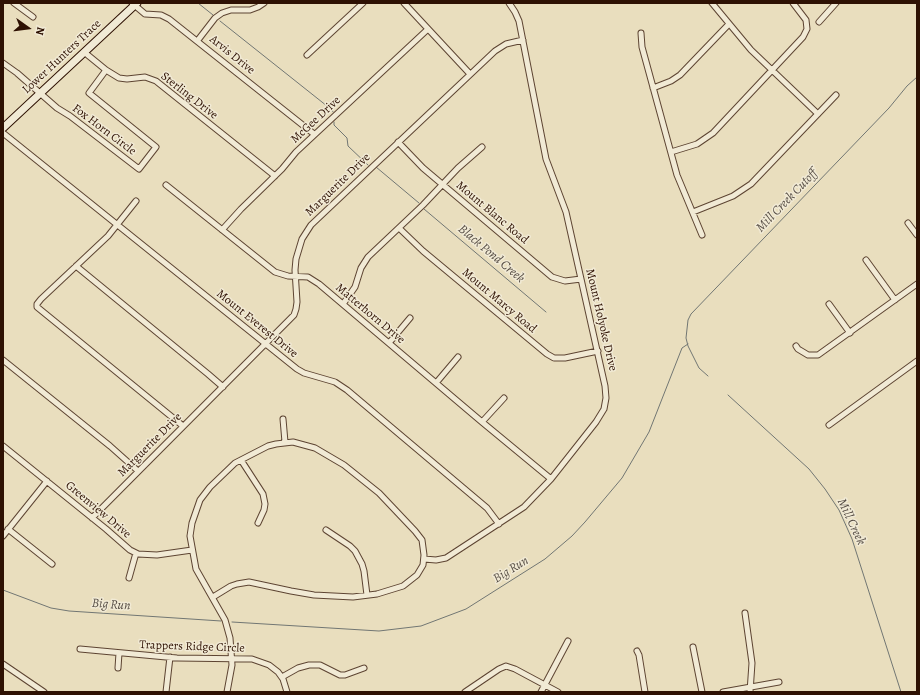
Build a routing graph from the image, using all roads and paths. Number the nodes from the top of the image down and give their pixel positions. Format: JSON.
{"nodes":[{"id":1,"x":14,"y":3,"type":"edge"},
{"id":2,"x":264,"y":3,"type":"edge"},
{"id":3,"x":363,"y":3,"type":"edge"},
{"id":4,"x":404,"y":3,"type":"edge"},
{"id":5,"x":509,"y":3,"type":"edge"},
{"id":6,"x":712,"y":3,"type":"edge"},
{"id":7,"x":793,"y":3,"type":"edge"},
{"id":8,"x":836,"y":3,"type":"edge"},
{"id":9,"x":135,"y":4,"type":"edge"},
{"id":10,"x":33,"y":17,"type":"dead end"},
{"id":11,"x":819,"y":22,"type":"dead end"},
{"id":12,"x":729,"y":24,"type":"junction"},
{"id":13,"x":428,"y":29,"type":"junction"},
{"id":14,"x":641,"y":33,"type":"dead end"},
{"id":15,"x":198,"y":40,"type":"junction"},
{"id":16,"x":522,"y":40,"type":"junction"},
{"id":17,"x":84,"y":52,"type":"junction"},
{"id":18,"x":307,"y":55,"type":"dead end"},
{"id":19,"x":3,"y":63,"type":"edge"},
{"id":20,"x":106,"y":70,"type":"junction"},
{"id":21,"x":772,"y":71,"type":"junction"},
{"id":22,"x":470,"y":74,"type":"junction"},
{"id":23,"x":653,"y":88,"type":"junction"},
{"id":24,"x":39,"y":93,"type":"junction"},
{"id":25,"x":836,"y":95,"type":"dead end"},
{"id":26,"x":818,"y":114,"type":"junction"},
{"id":27,"x":3,"y":128,"type":"edge"},
{"id":28,"x":3,"y":133,"type":"edge"},
{"id":29,"x":314,"y":134,"type":"junction"},
{"id":30,"x":398,"y":142,"type":"junction"},
{"id":31,"x":482,"y":147,"type":"dead end"},
{"id":32,"x":671,"y":152,"type":"junction"},
{"id":33,"x":275,"y":176,"type":"junction"},
{"id":34,"x":443,"y":184,"type":"junction"},
{"id":35,"x":166,"y":185,"type":"dead end"},
{"id":36,"x":136,"y":201,"type":"dead end"},
{"id":37,"x":693,"y":212,"type":"junction"},
{"id":38,"x":908,"y":223,"type":"dead end"},
{"id":39,"x":117,"y":224,"type":"junction"},
{"id":40,"x":399,"y":228,"type":"junction"},
{"id":41,"x":222,"y":230,"type":"junction"},
{"id":42,"x":702,"y":235,"type":"dead end"},
{"id":43,"x":917,"y":235,"type":"edge"},
{"id":44,"x":866,"y":260,"type":"dead end"},
{"id":45,"x":76,"y":266,"type":"junction"},
{"id":46,"x":295,"y":277,"type":"junction"},
{"id":47,"x":581,"y":279,"type":"junction"},
{"id":48,"x":917,"y":285,"type":"edge"},
{"id":49,"x":895,"y":300,"type":"junction"},
{"id":50,"x":343,"y":304,"type":"junction"},
{"id":51,"x":829,"y":304,"type":"dead end"},
{"id":52,"x":410,"y":318,"type":"dead end"},
{"id":53,"x":850,"y":333,"type":"junction"},
{"id":54,"x":389,"y":343,"type":"junction"},
{"id":55,"x":266,"y":344,"type":"junction"},
{"id":56,"x":796,"y":346,"type":"dead end"},
{"id":57,"x":598,"y":351,"type":"junction"},
{"id":58,"x":458,"y":357,"type":"dead end"},
{"id":59,"x":3,"y":360,"type":"edge"},
{"id":60,"x":917,"y":361,"type":"edge"},
{"id":61,"x":436,"y":383,"type":"junction"},
{"id":62,"x":222,"y":387,"type":"junction"},
{"id":63,"x":504,"y":398,"type":"dead end"},
{"id":64,"x":283,"y":419,"type":"dead end"},
{"id":65,"x":482,"y":422,"type":"junction"},
{"id":66,"x":830,"y":425,"type":"dead end"},
{"id":67,"x":183,"y":426,"type":"junction"},
{"id":68,"x":285,"y":442,"type":"junction"},
{"id":69,"x":3,"y":446,"type":"edge"},
{"id":70,"x":241,"y":460,"type":"junction"},
{"id":71,"x":138,"y":471,"type":"junction"},
{"id":72,"x":551,"y":479,"type":"junction"},
{"id":73,"x":47,"y":481,"type":"junction"},
{"id":74,"x":92,"y":518,"type":"junction"},
{"id":75,"x":258,"y":523,"type":"dead end"},
{"id":76,"x":500,"y":524,"type":"junction"},
{"id":77,"x":8,"y":529,"type":"junction"},
{"id":78,"x":326,"y":530,"type":"dead end"},
{"id":79,"x":3,"y":536,"type":"edge"},
{"id":80,"x":192,"y":550,"type":"junction"},
{"id":81,"x":136,"y":553,"type":"junction"},
{"id":82,"x":424,"y":559,"type":"junction"},
{"id":83,"x":52,"y":564,"type":"dead end"},
{"id":84,"x":129,"y":578,"type":"dead end"},
{"id":85,"x":367,"y":595,"type":"junction"},
{"id":86,"x":213,"y":597,"type":"junction"},
{"id":87,"x":745,"y":613,"type":"dead end"},
{"id":88,"x":568,"y":641,"type":"dead end"},
{"id":89,"x":693,"y":648,"type":"dead end"},
{"id":90,"x":80,"y":649,"type":"dead end"},
{"id":91,"x":637,"y":651,"type":"dead end"},
{"id":92,"x":119,"y":653,"type":"junction"},
{"id":93,"x":170,"y":657,"type":"junction"},
{"id":94,"x":232,"y":659,"type":"junction"},
{"id":95,"x":3,"y":664,"type":"edge"},
{"id":96,"x":118,"y":668,"type":"dead end"},
{"id":97,"x":364,"y":668,"type":"dead end"},
{"id":98,"x":282,"y":677,"type":"junction"},
{"id":99,"x":779,"y":682,"type":"dead end"},
{"id":100,"x":545,"y":685,"type":"junction"},
{"id":101,"x":750,"y":690,"type":"edge"},
{"id":102,"x":44,"y":692,"type":"edge"},
{"id":103,"x":166,"y":692,"type":"edge"},
{"id":104,"x":227,"y":692,"type":"edge"},
{"id":105,"x":287,"y":692,"type":"edge"},
{"id":106,"x":465,"y":692,"type":"edge"},
{"id":107,"x":541,"y":692,"type":"edge"},
{"id":108,"x":558,"y":692,"type":"edge"},
{"id":109,"x":645,"y":692,"type":"edge"},
{"id":110,"x":702,"y":692,"type":"edge"},
{"id":111,"x":723,"y":692,"type":"edge"}],
"edges":[{"from":1,"to":10,"type":"street"},
{"from":2,"to":15,"type":"street"},
{"from":3,"to":18,"type":"street"},
{"from":4,"to":13,"type":"street"},
{"from":5,"to":16,"type":"street","name":"Mount Holyoke Drive"},
{"from":6,"to":12,"type":"street"},
{"from":7,"to":21,"type":"street"},
{"from":8,"to":11,"type":"street"},
{"from":9,"to":15,"type":"street","name":"Arvis Drive"},
{"from":9,"to":17,"type":"street","name":"Lower Hunters Trace"},
{"from":12,"to":21,"type":"street"},
{"from":12,"to":23,"type":"street"},
{"from":13,"to":22,"type":"street"},
{"from":13,"to":29,"type":"street","name":"McGee Drive"},
{"from":14,"to":23,"type":"street"},
{"from":15,"to":29,"type":"street","name":"Arvis Drive"},
{"from":16,"to":22,"type":"street","name":"Marguerite Drive"},
{"from":16,"to":47,"type":"street","name":"Mount Holyoke Drive"},
{"from":17,"to":20,"type":"street","name":"Sterling Drive"},
{"from":17,"to":24,"type":"street","name":"Lower Hunters Trace"},
{"from":19,"to":24,"type":"street"},
{"from":20,"to":24,"type":"street","name":"Fox Horn Circle"},
{"from":20,"to":33,"type":"street","name":"Sterling Drive"},
{"from":21,"to":26,"type":"street"},
{"from":21,"to":32,"type":"street"},
{"from":22,"to":30,"type":"street","name":"Marguerite Drive"},
{"from":23,"to":32,"type":"street"},
{"from":24,"to":27,"type":"street","name":"Lower Hunters Trace"},
{"from":25,"to":26,"type":"street"},
{"from":26,"to":37,"type":"street"},
{"from":28,"to":39,"type":"street","name":"Mount Everest Drive"},
{"from":29,"to":33,"type":"street","name":"McGee Drive"},
{"from":30,"to":34,"type":"street","name":"Mount Blanc Road"},
{"from":30,"to":46,"type":"street","name":"Marguerite Drive"},
{"from":31,"to":34,"type":"street"},
{"from":32,"to":37,"type":"street"},
{"from":33,"to":41,"type":"street","name":"McGee Drive"},
{"from":34,"to":40,"type":"street"},
{"from":34,"to":47,"type":"street","name":"Mount Blanc Road"},
{"from":35,"to":41,"type":"street","name":"Matterhorn Drive"},
{"from":36,"to":39,"type":"street"},
{"from":37,"to":42,"type":"street"},
{"from":38,"to":43,"type":"street"},
{"from":39,"to":45,"type":"street"},
{"from":39,"to":55,"type":"street","name":"Mount Everest Drive"},
{"from":40,"to":50,"type":"street"},
{"from":40,"to":57,"type":"street","name":"Mount Marcy Road"},
{"from":41,"to":46,"type":"street","name":"Matterhorn Drive"},
{"from":44,"to":49,"type":"street"},
{"from":45,"to":62,"type":"street"},
{"from":45,"to":67,"type":"street"},
{"from":46,"to":50,"type":"street","name":"Matterhorn Drive"},
{"from":46,"to":55,"type":"street","name":"Marguerite Drive"},
{"from":47,"to":57,"type":"street","name":"Mount Holyoke Drive"},
{"from":48,"to":49,"type":"street"},
{"from":49,"to":53,"type":"street"},
{"from":50,"to":54,"type":"street","name":"Matterhorn Drive"},
{"from":51,"to":53,"type":"street"},
{"from":52,"to":54,"type":"street"},
{"from":53,"to":56,"type":"street"},
{"from":54,"to":61,"type":"street","name":"Matterhorn Drive"},
{"from":55,"to":62,"type":"street","name":"Marguerite Drive"},
{"from":55,"to":76,"type":"street","name":"Mount Everest Drive"},
{"from":57,"to":72,"type":"street","name":"Mount Holyoke Drive"},
{"from":58,"to":61,"type":"street"},
{"from":59,"to":71,"type":"street"},
{"from":60,"to":66,"type":"street"},
{"from":61,"to":65,"type":"street","name":"Matterhorn Drive"},
{"from":62,"to":67,"type":"street","name":"Marguerite Drive"},
{"from":63,"to":65,"type":"street"},
{"from":64,"to":68,"type":"street"},
{"from":65,"to":72,"type":"street","name":"Matterhorn Drive"},
{"from":67,"to":71,"type":"street","name":"Marguerite Drive"},
{"from":68,"to":70,"type":"street"},
{"from":68,"to":82,"type":"street"},
{"from":69,"to":73,"type":"street","name":"Greenview Drive"},
{"from":70,"to":75,"type":"street"},
{"from":70,"to":80,"type":"street"},
{"from":71,"to":74,"type":"street","name":"Marguerite Drive"},
{"from":72,"to":76,"type":"street","name":"Mount Holyoke Drive"},
{"from":73,"to":74,"type":"street","name":"Greenview Drive"},
{"from":73,"to":77,"type":"street"},
{"from":74,"to":81,"type":"street","name":"Greenview Drive"},
{"from":76,"to":82,"type":"street","name":"Mount Holyoke Drive"},
{"from":77,"to":79,"type":"street"},
{"from":77,"to":83,"type":"street"},
{"from":78,"to":85,"type":"street"},
{"from":80,"to":81,"type":"street","name":"Greenview Drive"},
{"from":80,"to":86,"type":"street"},
{"from":81,"to":84,"type":"street"},
{"from":82,"to":85,"type":"street"},
{"from":85,"to":86,"type":"street"},
{"from":86,"to":94,"type":"street"},
{"from":87,"to":101,"type":"street"},
{"from":88,"to":100,"type":"street"},
{"from":89,"to":110,"type":"street"},
{"from":90,"to":92,"type":"street","name":"Trappers Ridge Circle"},
{"from":91,"to":109,"type":"street"},
{"from":92,"to":93,"type":"street","name":"Trappers Ridge Circle"},
{"from":92,"to":96,"type":"street"},
{"from":93,"to":94,"type":"street","name":"Trappers Ridge Circle"},
{"from":93,"to":103,"type":"street"},
{"from":94,"to":98,"type":"street","name":"Trappers Ridge Circle"},
{"from":94,"to":104,"type":"street"},
{"from":95,"to":102,"type":"street"},
{"from":97,"to":98,"type":"street"},
{"from":98,"to":105,"type":"street"},
{"from":99,"to":101,"type":"street"},
{"from":100,"to":106,"type":"street"},
{"from":100,"to":107,"type":"street"},
{"from":100,"to":108,"type":"street"},
{"from":101,"to":111,"type":"street"}]}
